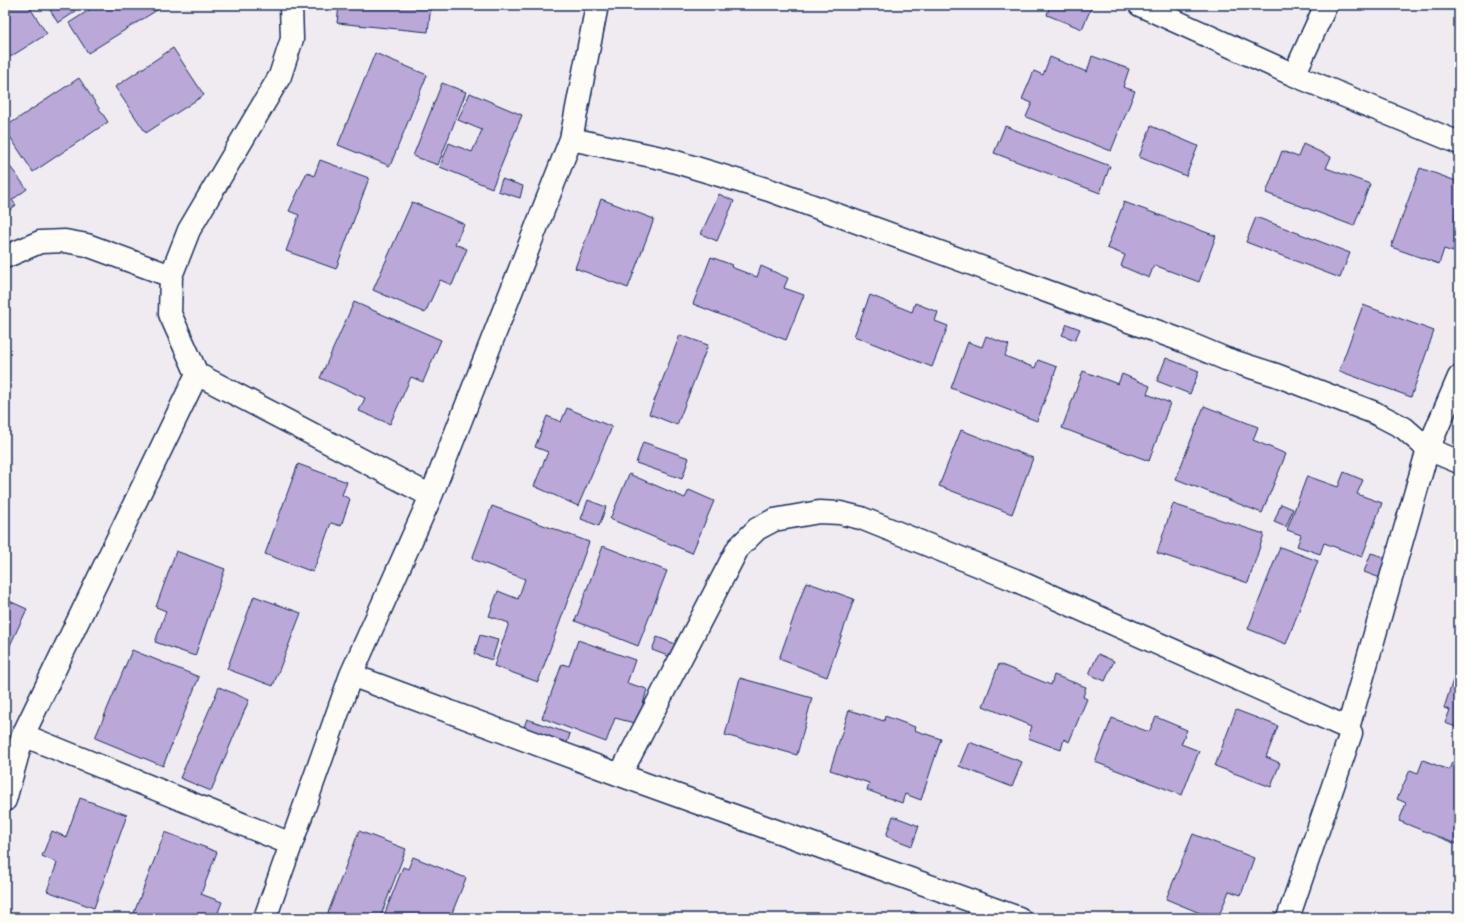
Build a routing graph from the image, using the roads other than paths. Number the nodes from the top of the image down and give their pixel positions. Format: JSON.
{"nodes":[{"id":1,"x":291,"y":5,"type":"edge"},
{"id":2,"x":597,"y":5,"type":"edge"},
{"id":3,"x":1140,"y":5,"type":"edge"},
{"id":4,"x":1326,"y":5,"type":"edge"},
{"id":5,"x":1294,"y":75,"type":"junction"},
{"id":6,"x":571,"y":138,"type":"junction"},
{"id":7,"x":1459,"y":143,"type":"edge"},
{"id":8,"x":5,"y":257,"type":"edge"},
{"id":9,"x":171,"y":276,"type":"junction"},
{"id":10,"x":197,"y":374,"type":"junction"},
{"id":11,"x":1459,"y":377,"type":"edge"},
{"id":12,"x":1428,"y":449,"type":"junction"},
{"id":13,"x":1459,"y":462,"type":"edge"},
{"id":14,"x":430,"y":496,"type":"junction"},
{"id":15,"x":351,"y":675,"type":"junction"},
{"id":16,"x":1348,"y":728,"type":"junction"},
{"id":17,"x":23,"y":735,"type":"junction"},
{"id":18,"x":620,"y":775,"type":"junction"},
{"id":19,"x":5,"y":800,"type":"edge"},
{"id":20,"x":291,"y":844,"type":"junction"},
{"id":21,"x":265,"y":918,"type":"edge"},
{"id":22,"x":1018,"y":918,"type":"edge"},
{"id":23,"x":1288,"y":918,"type":"edge"}],
"edges":[{"from":1,"to":9,"type":"street"},
{"from":2,"to":6,"type":"street"},
{"from":3,"to":5,"type":"street"},
{"from":4,"to":5,"type":"street"},
{"from":5,"to":7,"type":"street"},
{"from":6,"to":12,"type":"street"},
{"from":6,"to":14,"type":"street"},
{"from":8,"to":9,"type":"street"},
{"from":9,"to":10,"type":"street"},
{"from":10,"to":14,"type":"street"},
{"from":10,"to":17,"type":"street"},
{"from":11,"to":12,"type":"street"},
{"from":12,"to":13,"type":"street"},
{"from":12,"to":16,"type":"street"},
{"from":14,"to":15,"type":"street"},
{"from":15,"to":18,"type":"street"},
{"from":15,"to":20,"type":"street"},
{"from":16,"to":18,"type":"street"},
{"from":16,"to":23,"type":"street"},
{"from":17,"to":19,"type":"street"},
{"from":17,"to":20,"type":"street"},
{"from":18,"to":22,"type":"street"},
{"from":20,"to":21,"type":"street"}]}
